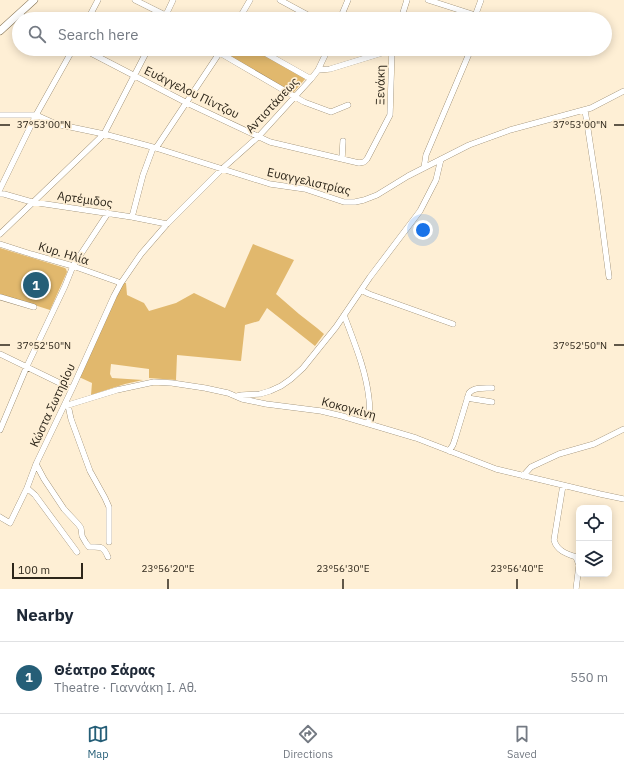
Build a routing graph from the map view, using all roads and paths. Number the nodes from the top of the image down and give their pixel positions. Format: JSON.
{"nodes":[{"id":1,"x":34,"y":0,"type":"edge"},
{"id":2,"x":98,"y":0,"type":"edge"},
{"id":3,"x":135,"y":0,"type":"edge"},
{"id":4,"x":173,"y":0,"type":"edge"},
{"id":5,"x":250,"y":0,"type":"edge"},
{"id":6,"x":280,"y":0,"type":"edge"},
{"id":7,"x":348,"y":0,"type":"edge"},
{"id":8,"x":407,"y":0,"type":"edge"},
{"id":9,"x":428,"y":0,"type":"edge"},
{"id":10,"x":481,"y":0,"type":"edge"},
{"id":11,"x":22,"y":12,"type":"edge"},
{"id":12,"x":92,"y":12,"type":"edge"},
{"id":13,"x":156,"y":12,"type":"edge"},
{"id":14,"x":167,"y":12,"type":"edge"},
{"id":15,"x":243,"y":12,"type":"edge"},
{"id":16,"x":303,"y":12,"type":"edge"},
{"id":17,"x":343,"y":12,"type":"edge"},
{"id":18,"x":403,"y":12,"type":"edge"},
{"id":19,"x":461,"y":12,"type":"edge"},
{"id":20,"x":477,"y":12,"type":"edge"},
{"id":21,"x":12,"y":21,"type":"edge"},
{"id":22,"x":0,"y":31,"type":"edge"},
{"id":23,"x":68,"y":56,"type":"edge"},
{"id":24,"x":96,"y":56,"type":"edge"},
{"id":25,"x":144,"y":56,"type":"edge"},
{"id":26,"x":218,"y":56,"type":"edge"},
{"id":27,"x":229,"y":56,"type":"edge"},
{"id":28,"x":270,"y":56,"type":"edge"},
{"id":29,"x":325,"y":56,"type":"edge"},
{"id":30,"x":372,"y":56,"type":"edge"},
{"id":31,"x":393,"y":56,"type":"edge"},
{"id":32,"x":468,"y":56,"type":"edge"},
{"id":33,"x":318,"y":70,"type":"junction"},
{"id":34,"x":134,"y":76,"type":"junction"},
{"id":35,"x":311,"y":79,"type":"junction"},
{"id":36,"x":624,"y":91,"type":"edge"},
{"id":37,"x":296,"y":97,"type":"junction"},
{"id":38,"x":187,"y":103,"type":"junction"},
{"id":39,"x":348,"y":105,"type":"dead end"},
{"id":40,"x":585,"y":110,"type":"junction"},
{"id":41,"x":0,"y":115,"type":"edge"},
{"id":42,"x":36,"y":115,"type":"junction"},
{"id":43,"x":104,"y":134,"type":"junction"},
{"id":44,"x":259,"y":136,"type":"junction"},
{"id":45,"x":343,"y":141,"type":"dead end"},
{"id":46,"x":155,"y":148,"type":"junction"},
{"id":47,"x":342,"y":159,"type":"junction"},
{"id":48,"x":441,"y":159,"type":"junction"},
{"id":49,"x":364,"y":162,"type":"joint"},
{"id":50,"x":424,"y":168,"type":"junction"},
{"id":51,"x":222,"y":169,"type":"junction"},
{"id":52,"x":0,"y":189,"type":"edge"},
{"id":53,"x":0,"y":194,"type":"edge"},
{"id":54,"x":32,"y":202,"type":"junction"},
{"id":55,"x":108,"y":213,"type":"junction"},
{"id":56,"x":132,"y":217,"type":"junction"},
{"id":57,"x":167,"y":224,"type":"junction"},
{"id":58,"x":0,"y":234,"type":"edge"},
{"id":59,"x":0,"y":244,"type":"edge"},
{"id":60,"x":73,"y":266,"type":"junction"},
{"id":61,"x":609,"y":277,"type":"dead end"},
{"id":62,"x":121,"y":283,"type":"junction"},
{"id":63,"x":361,"y":290,"type":"junction"},
{"id":64,"x":0,"y":297,"type":"edge"},
{"id":65,"x":34,"y":307,"type":"dead end"},
{"id":66,"x":344,"y":315,"type":"junction"},
{"id":67,"x":452,"y":324,"type":"dead end"},
{"id":68,"x":0,"y":354,"type":"edge"},
{"id":69,"x":27,"y":366,"type":"junction"},
{"id":70,"x":492,"y":388,"type":"dead end"},
{"id":71,"x":72,"y":389,"type":"junction"},
{"id":72,"x":237,"y":396,"type":"junction"},
{"id":73,"x":467,"y":398,"type":"junction"},
{"id":74,"x":492,"y":402,"type":"dead end"},
{"id":75,"x":66,"y":406,"type":"junction"},
{"id":76,"x":368,"y":424,"type":"junction"},
{"id":77,"x":0,"y":428,"type":"edge"},
{"id":78,"x":624,"y":429,"type":"edge"},
{"id":79,"x":448,"y":451,"type":"junction"},
{"id":80,"x":36,"y":464,"type":"junction"},
{"id":81,"x":523,"y":476,"type":"junction"},
{"id":82,"x":563,"y":485,"type":"junction"},
{"id":83,"x":27,"y":488,"type":"junction"},
{"id":84,"x":624,"y":498,"type":"edge"},
{"id":85,"x":0,"y":517,"type":"edge"},
{"id":86,"x":109,"y":542,"type":"dead end"},
{"id":87,"x":77,"y":552,"type":"dead end"},
{"id":88,"x":108,"y":557,"type":"dead end"},
{"id":89,"x":576,"y":589,"type":"edge"}],
"edges":[{"from":1,"to":11,"type":"main road"},
{"from":2,"to":12,"type":"street"},
{"from":3,"to":13,"type":"street"},
{"from":4,"to":14,"type":"street"},
{"from":5,"to":15,"type":"street"},
{"from":6,"to":16,"type":"street"},
{"from":7,"to":17,"type":"street"},
{"from":8,"to":18,"type":"street"},
{"from":9,"to":19,"type":"street"},
{"from":10,"to":20,"type":"street"},
{"from":21,"to":22,"type":"main road"},
{"from":23,"to":42,"type":"street"},
{"from":24,"to":34,"type":"street","name":"Ευάγγελου Πίντζου"},
{"from":25,"to":34,"type":"street"},
{"from":26,"to":38,"type":"street"},
{"from":27,"to":37,"type":"street"},
{"from":28,"to":35,"type":"street"},
{"from":29,"to":33,"type":"street","name":"Αντιστάσεως"},
{"from":30,"to":33,"type":"street"},
{"from":31,"to":49,"type":"street","name":"Ξενάκη"},
{"from":32,"to":50,"type":"street"},
{"from":33,"to":35,"type":"street","name":"Αντιστάσεως"},
{"from":34,"to":38,"type":"street","name":"Ευάγγελου Πίντζου"},
{"from":34,"to":43,"type":"street"},
{"from":35,"to":37,"type":"street","name":"Αντιστάσεως"},
{"from":36,"to":40,"type":"street","name":"Ευαγγελιστρίας"},
{"from":37,"to":39,"type":"street"},
{"from":37,"to":44,"type":"street","name":"Αντιστάσεως"},
{"from":38,"to":44,"type":"street","name":"Ευάγγελου Πίντζου"},
{"from":38,"to":46,"type":"street"},
{"from":40,"to":48,"type":"street","name":"Ευαγγελιστρίας"},
{"from":40,"to":61,"type":"street"},
{"from":41,"to":42,"type":"street","name":"Ευαγγελιστρίας"},
{"from":42,"to":43,"type":"street","name":"Ευαγγελιστρίας"},
{"from":42,"to":52,"type":"street"},
{"from":43,"to":46,"type":"street","name":"Ευαγγελιστρίας"},
{"from":43,"to":54,"type":"street"},
{"from":44,"to":47,"type":"street","name":"Ευάγγελου Πίντζου"},
{"from":44,"to":51,"type":"street","name":"Αντιστάσεως"},
{"from":45,"to":47,"type":"street"},
{"from":46,"to":51,"type":"street","name":"Ευαγγελιστρίας"},
{"from":46,"to":56,"type":"street"},
{"from":47,"to":49,"type":"street","name":"Ευάγγελου Πίντζου"},
{"from":48,"to":50,"type":"street","name":"Ευαγγελιστρίας"},
{"from":48,"to":63,"type":"street"},
{"from":50,"to":51,"type":"street","name":"Ευαγγελιστρίας"},
{"from":51,"to":57,"type":"street","name":"Κώστα Σωτηρίου"},
{"from":53,"to":54,"type":"street","name":"Αρτέμιδος"},
{"from":54,"to":55,"type":"street","name":"Αρτέμιδος"},
{"from":54,"to":58,"type":"street"},
{"from":55,"to":56,"type":"street","name":"Αρτέμιδος"},
{"from":55,"to":60,"type":"street"},
{"from":56,"to":57,"type":"street","name":"Αρτέμιδος"},
{"from":57,"to":62,"type":"street","name":"Κώστα Σωτηρίου"},
{"from":59,"to":60,"type":"street","name":"Κυρ. Ηλία"},
{"from":60,"to":62,"type":"street","name":"Κυρ. Ηλία"},
{"from":60,"to":69,"type":"street"},
{"from":62,"to":71,"type":"street","name":"Κώστα Σωτηρίου"},
{"from":63,"to":66,"type":"street"},
{"from":63,"to":67,"type":"street"},
{"from":64,"to":65,"type":"street"},
{"from":66,"to":72,"type":"street"},
{"from":66,"to":76,"type":"street"},
{"from":68,"to":69,"type":"street"},
{"from":69,"to":71,"type":"street"},
{"from":69,"to":77,"type":"street"},
{"from":70,"to":73,"type":"street"},
{"from":71,"to":75,"type":"street","name":"Κώστα Σωτηρίου"},
{"from":72,"to":75,"type":"street","name":"Κοκογκίνη"},
{"from":72,"to":76,"type":"street","name":"Κοκογκίνη"},
{"from":73,"to":74,"type":"street"},
{"from":73,"to":79,"type":"street"},
{"from":75,"to":80,"type":"street","name":"Κώστα Σωτηρίου"},
{"from":75,"to":86,"type":"street"},
{"from":76,"to":79,"type":"street","name":"Κοκογκίνη"},
{"from":78,"to":81,"type":"street"},
{"from":79,"to":81,"type":"street","name":"Κοκογκίνη"},
{"from":80,"to":83,"type":"street","name":"Κώστα Σωτηρίου"},
{"from":80,"to":88,"type":"street"},
{"from":81,"to":82,"type":"street","name":"Κοκογκίνη"},
{"from":82,"to":84,"type":"street","name":"Κοκογκίνη"},
{"from":82,"to":89,"type":"street"},
{"from":83,"to":85,"type":"street","name":"Κώστα Σωτηρίου"},
{"from":83,"to":87,"type":"street"}]}
